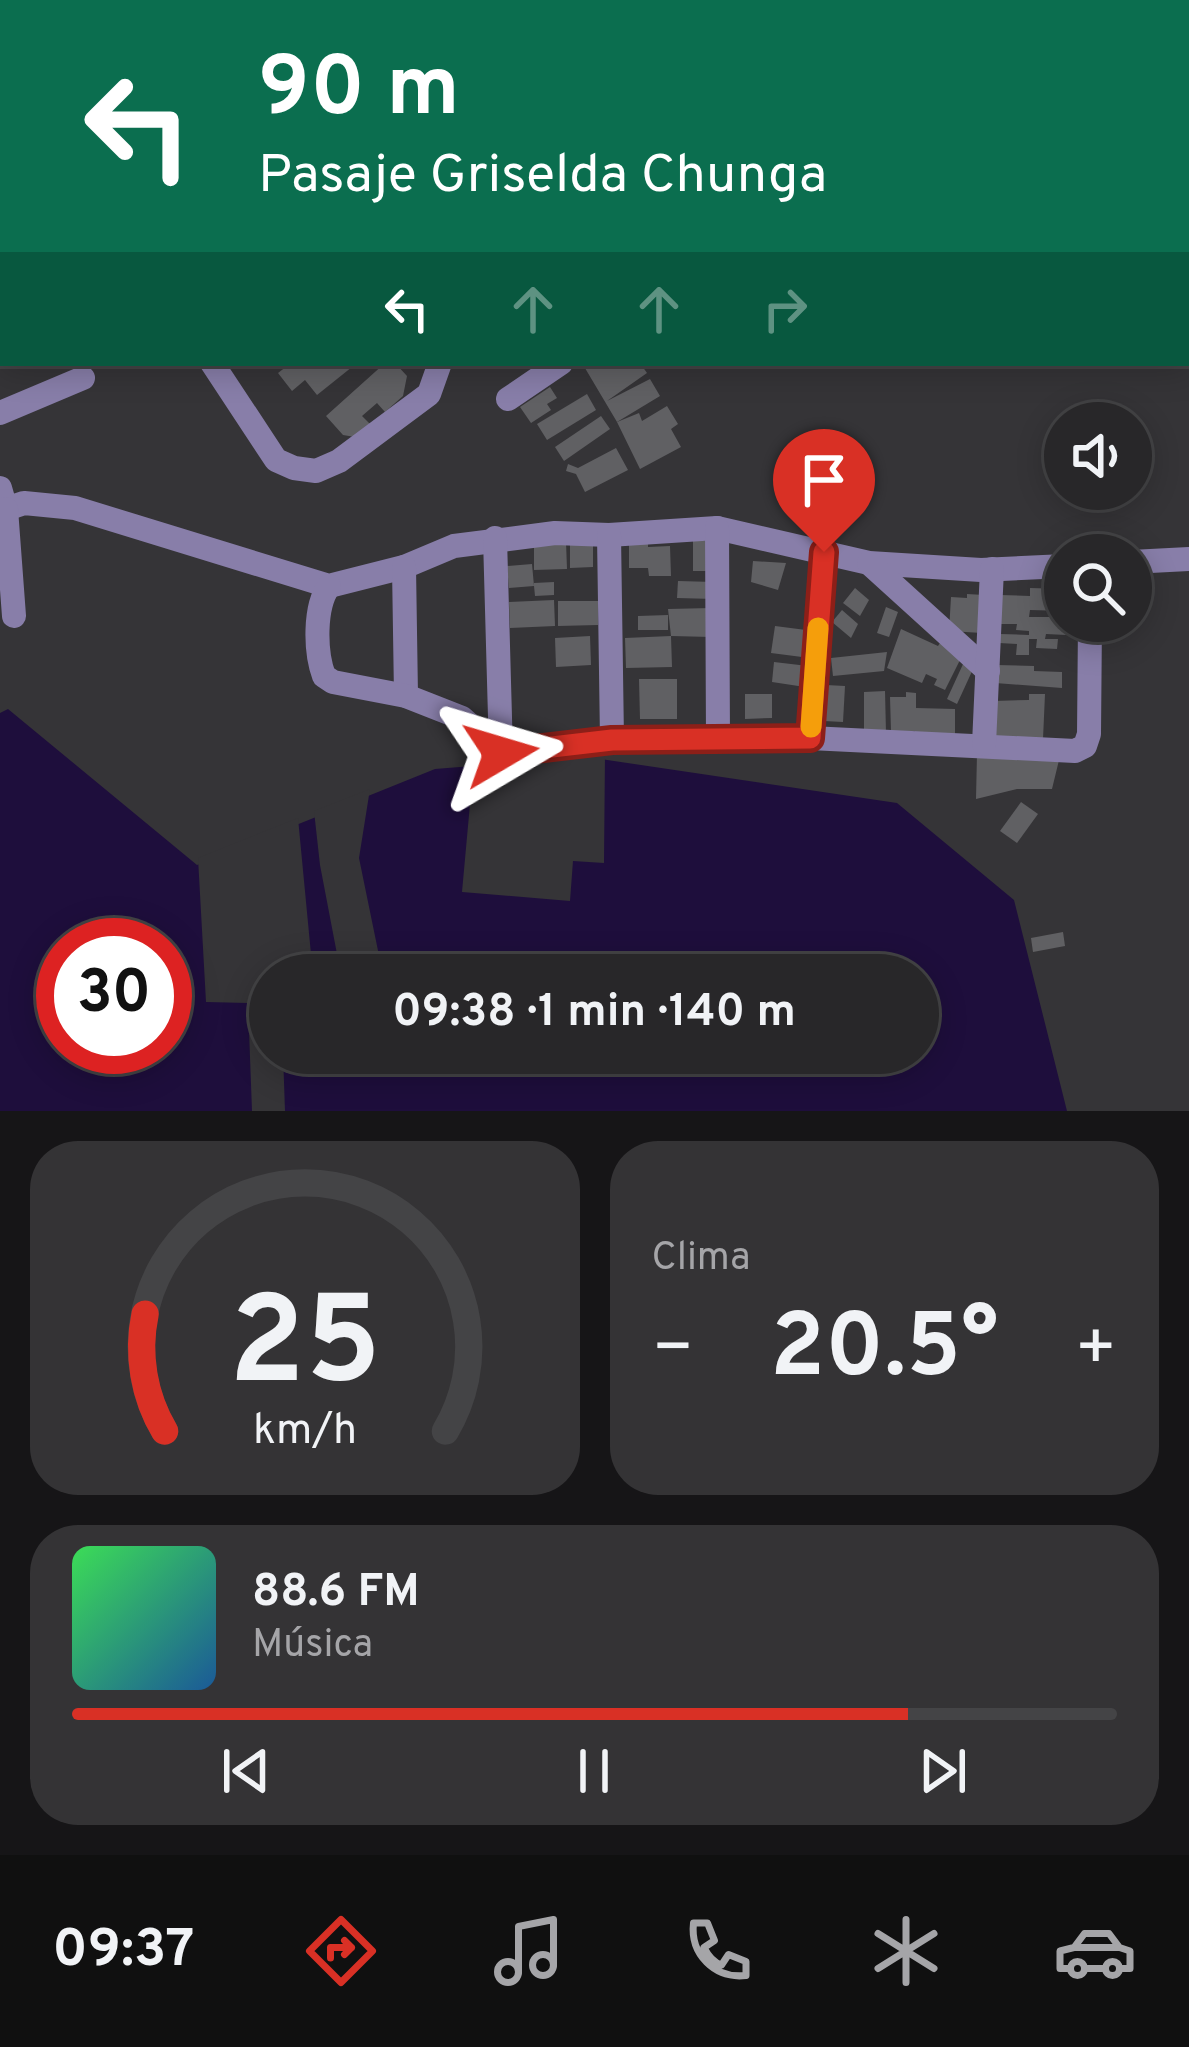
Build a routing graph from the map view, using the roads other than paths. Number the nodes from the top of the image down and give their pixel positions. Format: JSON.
{"nodes":[{"id":1,"x":214,"y":366,"type":"edge"},
{"id":2,"x":439,"y":366,"type":"edge"},
{"id":3,"x":556,"y":366,"type":"edge"},
{"id":4,"x":83,"y":378,"type":"dead end"},
{"id":5,"x":508,"y":399,"type":"dead end"},
{"id":6,"x":0,"y":413,"type":"edge"},
{"id":7,"x":3,"y":499,"type":"edge"},
{"id":8,"x":717,"y":528,"type":"junction"},
{"id":9,"x":609,"y":535,"type":"junction"},
{"id":10,"x":495,"y":538,"type":"junction"},
{"id":11,"x":824,"y":552,"type":"junction"},
{"id":12,"x":1189,"y":559,"type":"edge"},
{"id":13,"x":1152,"y":561,"type":"edge"},
{"id":14,"x":868,"y":563,"type":"junction"},
{"id":15,"x":404,"y":567,"type":"junction"},
{"id":16,"x":1044,"y":567,"type":"edge"},
{"id":17,"x":992,"y":569,"type":"junction"},
{"id":18,"x":328,"y":586,"type":"junction"},
{"id":19,"x":14,"y":616,"type":"dead end"},
{"id":20,"x":1090,"y":642,"type":"edge"},
{"id":21,"x":988,"y":671,"type":"junction"},
{"id":22,"x":406,"y":696,"type":"junction"},
{"id":23,"x":810,"y":738,"type":"junction"},
{"id":24,"x":612,"y":740,"type":"junction"},
{"id":25,"x":718,"y":740,"type":"junction"},
{"id":26,"x":985,"y":744,"type":"junction"},
{"id":27,"x":501,"y":753,"type":"junction"}],
"edges":[{"from":1,"to":2,"type":"street"},
{"from":3,"to":5,"type":"street"},
{"from":4,"to":6,"type":"street"},
{"from":7,"to":18,"type":"street"},
{"from":7,"to":19,"type":"street"},
{"from":8,"to":9,"type":"street"},
{"from":8,"to":11,"type":"street"},
{"from":8,"to":25,"type":"street"},
{"from":9,"to":10,"type":"street"},
{"from":9,"to":24,"type":"street"},
{"from":10,"to":15,"type":"street"},
{"from":10,"to":27,"type":"street"},
{"from":11,"to":14,"type":"street"},
{"from":11,"to":23,"type":"street"},
{"from":12,"to":13,"type":"street"},
{"from":14,"to":17,"type":"street"},
{"from":14,"to":21,"type":"street"},
{"from":15,"to":18,"type":"street"},
{"from":15,"to":22,"type":"street"},
{"from":16,"to":17,"type":"street"},
{"from":17,"to":21,"type":"street"},
{"from":18,"to":22,"type":"street"},
{"from":20,"to":26,"type":"street"},
{"from":21,"to":26,"type":"street"},
{"from":22,"to":27,"type":"street"},
{"from":23,"to":25,"type":"street"},
{"from":23,"to":26,"type":"street"},
{"from":24,"to":25,"type":"street"},
{"from":24,"to":27,"type":"street"}]}
